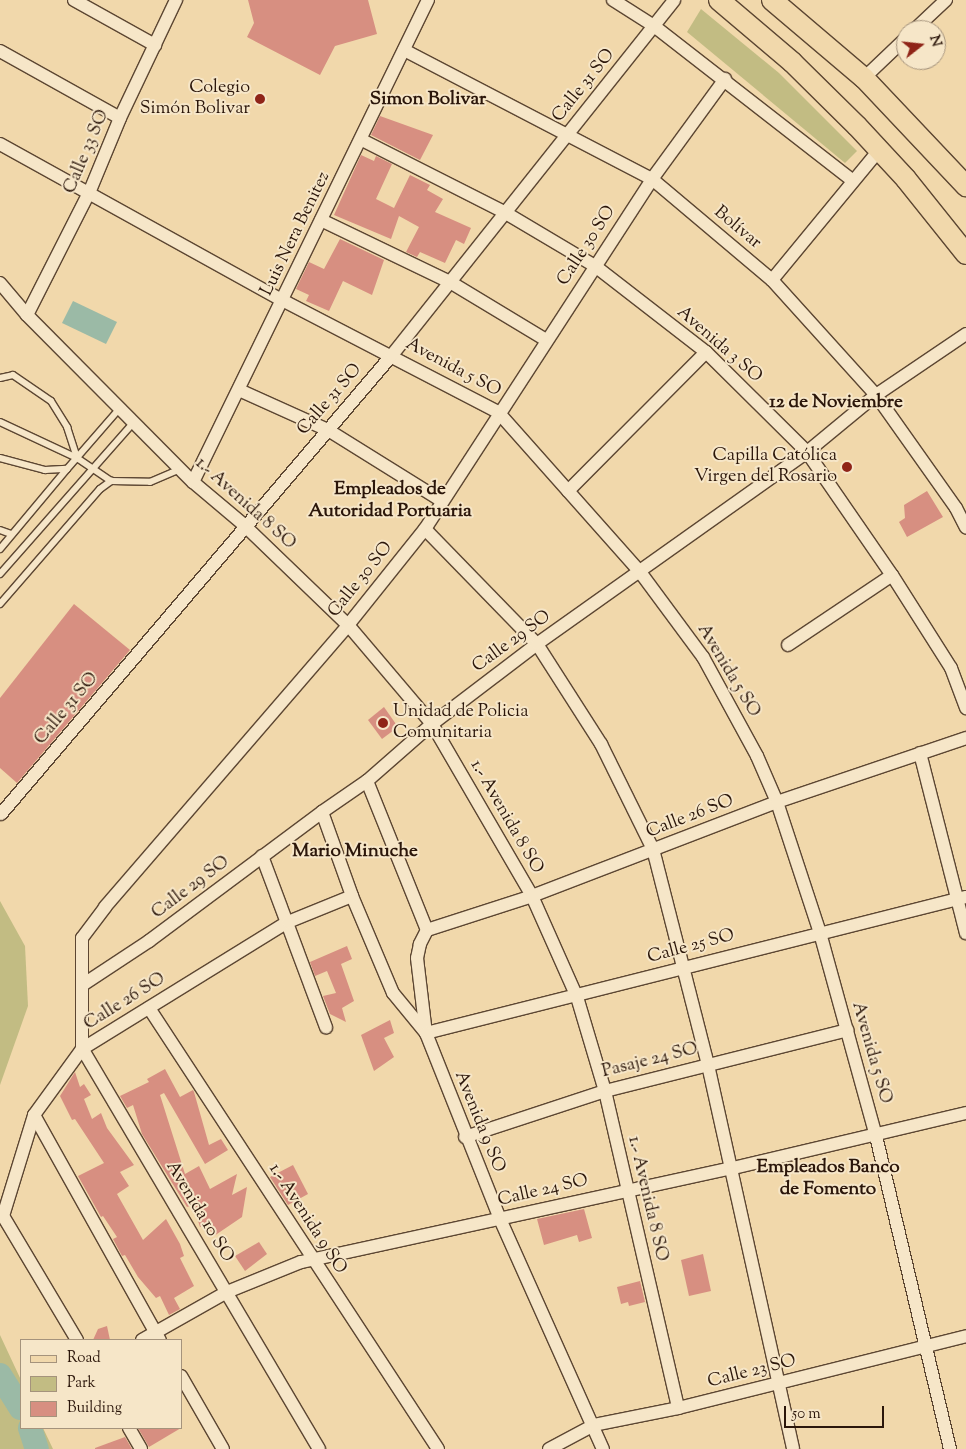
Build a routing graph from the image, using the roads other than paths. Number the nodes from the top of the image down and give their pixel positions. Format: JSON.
{"nodes":[{"id":1,"x":74,"y":0,"type":"edge"},
{"id":2,"x":176,"y":0,"type":"edge"},
{"id":3,"x":428,"y":0,"type":"edge"},
{"id":4,"x":614,"y":0,"type":"edge"},
{"id":5,"x":674,"y":0,"type":"edge"},
{"id":6,"x":719,"y":0,"type":"edge"},
{"id":7,"x":772,"y":0,"type":"edge"},
{"id":8,"x":946,"y":0,"type":"edge"},
{"id":9,"x":925,"y":20,"type":"edge"},
{"id":10,"x":654,"y":26,"type":"junction"},
{"id":11,"x":155,"y":45,"type":"junction"},
{"id":12,"x":896,"y":48,"type":"edge"},
{"id":13,"x":404,"y":50,"type":"junction"},
{"id":14,"x":0,"y":51,"type":"edge"},
{"id":15,"x":864,"y":78,"type":"junction"},
{"id":16,"x":725,"y":79,"type":"junction"},
{"id":17,"x":120,"y":118,"type":"junction"},
{"id":18,"x":568,"y":134,"type":"junction"},
{"id":19,"x":362,"y":140,"type":"junction"},
{"id":20,"x":0,"y":144,"type":"edge"},
{"id":21,"x":879,"y":150,"type":"junction"},
{"id":22,"x":652,"y":179,"type":"junction"},
{"id":23,"x":853,"y":181,"type":"junction"},
{"id":24,"x":966,"y":186,"type":"edge"},
{"id":25,"x":90,"y":194,"type":"junction"},
{"id":26,"x":504,"y":212,"type":"junction"},
{"id":27,"x":321,"y":220,"type":"junction"},
{"id":28,"x":966,"y":254,"type":"edge"},
{"id":29,"x":595,"y":266,"type":"junction"},
{"id":30,"x":772,"y":280,"type":"junction"},
{"id":31,"x":450,"y":282,"type":"junction"},
{"id":32,"x":0,"y":283,"type":"edge"},
{"id":33,"x":282,"y":300,"type":"junction"},
{"id":34,"x":27,"y":315,"type":"junction"},
{"id":35,"x":966,"y":334,"type":"edge"},
{"id":36,"x":546,"y":340,"type":"junction"},
{"id":37,"x":706,"y":352,"type":"junction"},
{"id":38,"x":392,"y":355,"type":"junction"},
{"id":39,"x":0,"y":378,"type":"edge"},
{"id":40,"x":238,"y":390,"type":"junction"},
{"id":41,"x":876,"y":395,"type":"junction"},
{"id":42,"x":120,"y":408,"type":"junction"},
{"id":43,"x":498,"y":412,"type":"junction"},
{"id":44,"x":0,"y":422,"type":"edge"},
{"id":45,"x":134,"y":422,"type":"junction"},
{"id":46,"x":328,"y":430,"type":"junction"},
{"id":47,"x":807,"y":452,"type":"junction"},
{"id":48,"x":0,"y":458,"type":"edge"},
{"id":49,"x":77,"y":458,"type":"junction"},
{"id":50,"x":92,"y":468,"type":"junction"},
{"id":51,"x":67,"y":469,"type":"junction"},
{"id":52,"x":180,"y":469,"type":"junction"},
{"id":53,"x":110,"y":481,"type":"junction"},
{"id":54,"x":193,"y":482,"type":"junction"},
{"id":55,"x":568,"y":491,"type":"junction"},
{"id":56,"x":442,"y":501,"type":"junction"},
{"id":57,"x":244,"y":525,"type":"junction"},
{"id":58,"x":425,"y":528,"type":"junction"},
{"id":59,"x":966,"y":528,"type":"edge"},
{"id":60,"x":0,"y":530,"type":"edge"},
{"id":61,"x":11,"y":534,"type":"junction"},
{"id":62,"x":0,"y":549,"type":"edge"},
{"id":63,"x":640,"y":572,"type":"junction"},
{"id":64,"x":0,"y":574,"type":"edge"},
{"id":65,"x":892,"y":574,"type":"junction"},
{"id":66,"x":0,"y":604,"type":"edge"},
{"id":67,"x":348,"y":625,"type":"junction"},
{"id":68,"x":537,"y":644,"type":"junction"},
{"id":69,"x":788,"y":645,"type":"dead end"},
{"id":70,"x":966,"y":708,"type":"edge"},
{"id":71,"x":432,"y":724,"type":"junction"},
{"id":72,"x":966,"y":738,"type":"edge"},
{"id":73,"x":920,"y":754,"type":"junction"},
{"id":74,"x":367,"y":781,"type":"junction"},
{"id":75,"x":776,"y":802,"type":"junction"},
{"id":76,"x":322,"y":812,"type":"junction"},
{"id":77,"x":1,"y":814,"type":"edge"},
{"id":78,"x":653,"y":849,"type":"junction"},
{"id":79,"x":262,"y":856,"type":"junction"},
{"id":80,"x":352,"y":896,"type":"junction"},
{"id":81,"x":532,"y":896,"type":"junction"},
{"id":82,"x":962,"y":898,"type":"edge"},
{"id":83,"x":288,"y":922,"type":"junction"},
{"id":84,"x":427,"y":930,"type":"junction"},
{"id":85,"x":820,"y":933,"type":"junction"},
{"id":86,"x":966,"y":933,"type":"edge"},
{"id":87,"x":684,"y":967,"type":"junction"},
{"id":88,"x":84,"y":984,"type":"junction"},
{"id":89,"x":577,"y":996,"type":"junction"},
{"id":90,"x":149,"y":1008,"type":"junction"},
{"id":91,"x":326,"y":1027,"type":"dead end"},
{"id":92,"x":847,"y":1030,"type":"junction"},
{"id":93,"x":426,"y":1033,"type":"junction"},
{"id":94,"x":82,"y":1049,"type":"junction"},
{"id":95,"x":708,"y":1065,"type":"junction"},
{"id":96,"x":605,"y":1091,"type":"junction"},
{"id":97,"x":966,"y":1113,"type":"edge"},
{"id":98,"x":34,"y":1116,"type":"junction"},
{"id":99,"x":876,"y":1136,"type":"junction"},
{"id":100,"x":465,"y":1137,"type":"junction"},
{"id":101,"x":729,"y":1169,"type":"junction"},
{"id":102,"x":626,"y":1190,"type":"junction"},
{"id":103,"x":500,"y":1219,"type":"junction"},
{"id":104,"x":312,"y":1260,"type":"junction"},
{"id":105,"x":227,"y":1292,"type":"junction"},
{"id":106,"x":158,"y":1336,"type":"edge"},
{"id":107,"x":966,"y":1336,"type":"edge"},
{"id":108,"x":76,"y":1339,"type":"edge"},
{"id":109,"x":924,"y":1347,"type":"junction"},
{"id":110,"x":182,"y":1378,"type":"edge"},
{"id":111,"x":777,"y":1384,"type":"junction"},
{"id":112,"x":678,"y":1408,"type":"junction"},
{"id":113,"x":594,"y":1425,"type":"junction"},
{"id":114,"x":130,"y":1429,"type":"edge"},
{"id":115,"x":141,"y":1449,"type":"edge"},
{"id":116,"x":223,"y":1449,"type":"edge"},
{"id":117,"x":319,"y":1449,"type":"edge"},
{"id":118,"x":438,"y":1449,"type":"edge"},
{"id":119,"x":549,"y":1449,"type":"edge"},
{"id":120,"x":603,"y":1449,"type":"edge"},
{"id":121,"x":793,"y":1449,"type":"edge"},
{"id":122,"x":950,"y":1449,"type":"edge"}],
"edges":[{"from":1,"to":11,"type":"street"},
{"from":2,"to":11,"type":"street","name":"Calle 33 SO"},
{"from":3,"to":13,"type":"street","name":"Luis Nera Benitez"},
{"from":4,"to":10,"type":"street"},
{"from":5,"to":10,"type":"street","name":"Calle 31 SO"},
{"from":6,"to":21,"type":"main road"},
{"from":7,"to":15,"type":"main road"},
{"from":8,"to":9,"type":"street"},
{"from":10,"to":16,"type":"street"},
{"from":10,"to":18,"type":"street","name":"Calle 31 SO"},
{"from":11,"to":17,"type":"street","name":"Calle 33 SO"},
{"from":12,"to":15,"type":"street"},
{"from":13,"to":18,"type":"street","name":"Bolívar"},
{"from":13,"to":19,"type":"street","name":"Luis Nera Benitez"},
{"from":14,"to":17,"type":"street"},
{"from":15,"to":24,"type":"main road"},
{"from":16,"to":22,"type":"street","name":"Calle 30 SO"},
{"from":16,"to":23,"type":"street"},
{"from":17,"to":25,"type":"street","name":"Calle 33 SO"},
{"from":18,"to":22,"type":"street","name":"Bolívar"},
{"from":18,"to":26,"type":"street","name":"Calle 31 SO"},
{"from":19,"to":26,"type":"street","name":"Avenida 3 SO"},
{"from":19,"to":27,"type":"street","name":"Luis Nera Benitez"},
{"from":20,"to":25,"type":"street","name":"Avenida 5 SO"},
{"from":21,"to":23,"type":"street"},
{"from":21,"to":28,"type":"main road"},
{"from":22,"to":29,"type":"street","name":"Calle 30 SO"},
{"from":22,"to":30,"type":"street","name":"Bolívar"},
{"from":23,"to":30,"type":"street"},
{"from":25,"to":33,"type":"street","name":"Avenida 5 SO"},
{"from":25,"to":34,"type":"street","name":"Calle 33 SO"},
{"from":26,"to":29,"type":"street","name":"Avenida 3 SO"},
{"from":26,"to":31,"type":"street","name":"Calle 31 SO"},
{"from":27,"to":31,"type":"street"},
{"from":27,"to":33,"type":"street","name":"Luis Nera Benitez"},
{"from":29,"to":36,"type":"street","name":"Calle 30 SO"},
{"from":29,"to":37,"type":"street","name":"Avenida 3 SO"},
{"from":30,"to":41,"type":"street","name":"Bolívar"},
{"from":31,"to":36,"type":"street"},
{"from":31,"to":38,"type":"street","name":"Calle 31 SO"},
{"from":32,"to":34,"type":"street","name":"1.- Avenida 8 SO"},
{"from":33,"to":38,"type":"street","name":"Avenida 5 SO"},
{"from":33,"to":40,"type":"street","name":"Luis Nera Benitez"},
{"from":34,"to":42,"type":"street","name":"1.- Avenida 8 SO"},
{"from":35,"to":41,"type":"street","name":"Calle 29 SO"},
{"from":36,"to":43,"type":"street","name":"Calle 30 SO"},
{"from":37,"to":47,"type":"street","name":"Avenida 3 SO"},
{"from":37,"to":55,"type":"street"},
{"from":38,"to":43,"type":"street","name":"Avenida 5 SO"},
{"from":38,"to":46,"type":"street","name":"Calle 31 SO"},
{"from":39,"to":49,"type":"lane"},
{"from":40,"to":46,"type":"street"},
{"from":40,"to":54,"type":"street","name":"Luis Nera Benitez"},
{"from":41,"to":47,"type":"street","name":"Calle 29 SO"},
{"from":41,"to":59,"type":"street","name":"Bolívar"},
{"from":42,"to":45,"type":"street","name":"1.- Avenida 8 SO"},
{"from":42,"to":49,"type":"lane"},
{"from":43,"to":55,"type":"street","name":"Avenida 5 SO"},
{"from":43,"to":56,"type":"street","name":"Calle 30 SO"},
{"from":44,"to":49,"type":"lane"},
{"from":45,"to":50,"type":"lane"},
{"from":45,"to":52,"type":"street","name":"1.- Avenida 8 SO"},
{"from":46,"to":56,"type":"street"},
{"from":46,"to":57,"type":"street","name":"Calle 31 SO"},
{"from":47,"to":63,"type":"street","name":"Calle 29 SO"},
{"from":47,"to":65,"type":"street","name":"Avenida 3 SO"},
{"from":48,"to":51,"type":"lane"},
{"from":49,"to":50,"type":"lane"},
{"from":49,"to":51,"type":"lane"},
{"from":50,"to":53,"type":"lane"},
{"from":50,"to":64,"type":"lane"},
{"from":51,"to":61,"type":"lane"},
{"from":52,"to":53,"type":"lane"},
{"from":52,"to":54,"type":"street","name":"1.- Avenida 8 SO"},
{"from":53,"to":66,"type":"lane"},
{"from":54,"to":57,"type":"street","name":"1.- Avenida 8 SO"},
{"from":55,"to":63,"type":"street","name":"Avenida 5 SO"},
{"from":56,"to":58,"type":"street","name":"Calle 30 SO"},
{"from":57,"to":67,"type":"street","name":"1.- Avenida 8 SO"},
{"from":57,"to":77,"type":"street","name":"Calle 31 SO"},
{"from":58,"to":67,"type":"street","name":"Calle 30 SO"},
{"from":58,"to":68,"type":"street"},
{"from":60,"to":61,"type":"lane"},
{"from":61,"to":62,"type":"lane"},
{"from":63,"to":68,"type":"street","name":"Calle 29 SO"},
{"from":63,"to":75,"type":"street","name":"Avenida 5 SO"},
{"from":65,"to":69,"type":"street"},
{"from":65,"to":70,"type":"street","name":"Avenida 3 SO"},
{"from":67,"to":71,"type":"street","name":"1.- Avenida 8 SO"},
{"from":67,"to":88,"type":"street","name":"Calle 30 SO"},
{"from":68,"to":71,"type":"street","name":"Calle 29 SO"},
{"from":68,"to":78,"type":"street"},
{"from":71,"to":74,"type":"street","name":"Calle 29 SO"},
{"from":71,"to":81,"type":"street","name":"1.- Avenida 8 SO"},
{"from":72,"to":73,"type":"street","name":"Calle 26 SO"},
{"from":73,"to":75,"type":"street","name":"Calle 26 SO"},
{"from":73,"to":82,"type":"street"},
{"from":74,"to":76,"type":"street","name":"Calle 29 SO"},
{"from":74,"to":84,"type":"street"},
{"from":75,"to":78,"type":"street","name":"Calle 26 SO"},
{"from":75,"to":85,"type":"street","name":"Avenida 5 SO"},
{"from":76,"to":79,"type":"street","name":"Calle 29 SO"},
{"from":76,"to":80,"type":"street","name":"Avenida 9 SO"},
{"from":78,"to":81,"type":"street","name":"Calle 26 SO"},
{"from":78,"to":87,"type":"street"},
{"from":79,"to":83,"type":"street"},
{"from":79,"to":88,"type":"street","name":"Calle 29 SO"},
{"from":80,"to":83,"type":"street","name":"Calle 26 SO"},
{"from":80,"to":93,"type":"street","name":"Avenida 9 SO"},
{"from":81,"to":84,"type":"street","name":"Calle 26 SO"},
{"from":81,"to":89,"type":"street","name":"1.- Avenida 8 SO"},
{"from":82,"to":85,"type":"street","name":"Calle 25 SO"},
{"from":82,"to":86,"type":"street"},
{"from":83,"to":90,"type":"street","name":"Calle 26 SO"},
{"from":83,"to":91,"type":"street"},
{"from":84,"to":93,"type":"street"},
{"from":85,"to":87,"type":"street","name":"Calle 25 SO"},
{"from":85,"to":92,"type":"street","name":"Avenida 5 SO"},
{"from":87,"to":89,"type":"street","name":"Calle 25 SO"},
{"from":87,"to":95,"type":"street"},
{"from":88,"to":94,"type":"street"},
{"from":89,"to":93,"type":"street","name":"Calle 25 SO"},
{"from":89,"to":96,"type":"street","name":"1.- Avenida 8 SO"},
{"from":90,"to":94,"type":"street","name":"Calle 26 SO"},
{"from":90,"to":104,"type":"street","name":"1.- Avenida 9 SO"},
{"from":92,"to":95,"type":"street","name":"Pasaje 24 SO"},
{"from":92,"to":99,"type":"street","name":"Avenida 5 SO"},
{"from":93,"to":100,"type":"street","name":"Avenida 9 SO"},
{"from":94,"to":98,"type":"street","name":"Calle 26 SO"},
{"from":94,"to":105,"type":"street","name":"Avenida 10 SO"},
{"from":95,"to":96,"type":"street","name":"Pasaje 24 SO"},
{"from":95,"to":101,"type":"street"},
{"from":96,"to":100,"type":"street","name":"Pasaje 24 SO"},
{"from":96,"to":102,"type":"street","name":"1.- Avenida 8 SO"},
{"from":97,"to":99,"type":"street","name":"Calle 24 SO"},
{"from":98,"to":106,"type":"street"},
{"from":98,"to":108,"type":"street","name":"Calle 26 SO"},
{"from":99,"to":101,"type":"street","name":"Calle 24 SO"},
{"from":99,"to":109,"type":"street","name":"Avenida 5 SO"},
{"from":100,"to":103,"type":"street","name":"Avenida 9 SO"},
{"from":101,"to":102,"type":"street","name":"Calle 24 SO"},
{"from":101,"to":111,"type":"street"},
{"from":102,"to":103,"type":"street","name":"Calle 24 SO"},
{"from":102,"to":112,"type":"street","name":"1.- Avenida 8 SO"},
{"from":103,"to":104,"type":"street","name":"Calle 24 SO"},
{"from":103,"to":113,"type":"street","name":"Avenida 9 SO"},
{"from":104,"to":105,"type":"street","name":"Calle 24 SO"},
{"from":104,"to":118,"type":"street","name":"1.- Avenida 9 SO"},
{"from":105,"to":106,"type":"street","name":"Calle 24 SO"},
{"from":105,"to":117,"type":"street","name":"Avenida 10 SO"},
{"from":107,"to":109,"type":"street","name":"Calle 23 SO"},
{"from":109,"to":111,"type":"street","name":"Calle 23 SO"},
{"from":109,"to":122,"type":"street","name":"Avenida 5 SO"},
{"from":110,"to":116,"type":"street"},
{"from":111,"to":112,"type":"street","name":"Calle 23 SO"},
{"from":111,"to":121,"type":"street"},
{"from":112,"to":113,"type":"street","name":"Calle 23 SO"},
{"from":113,"to":119,"type":"street","name":"Calle 23 SO"},
{"from":113,"to":120,"type":"street","name":"Avenida 9 SO"},
{"from":114,"to":115,"type":"street"}]}
